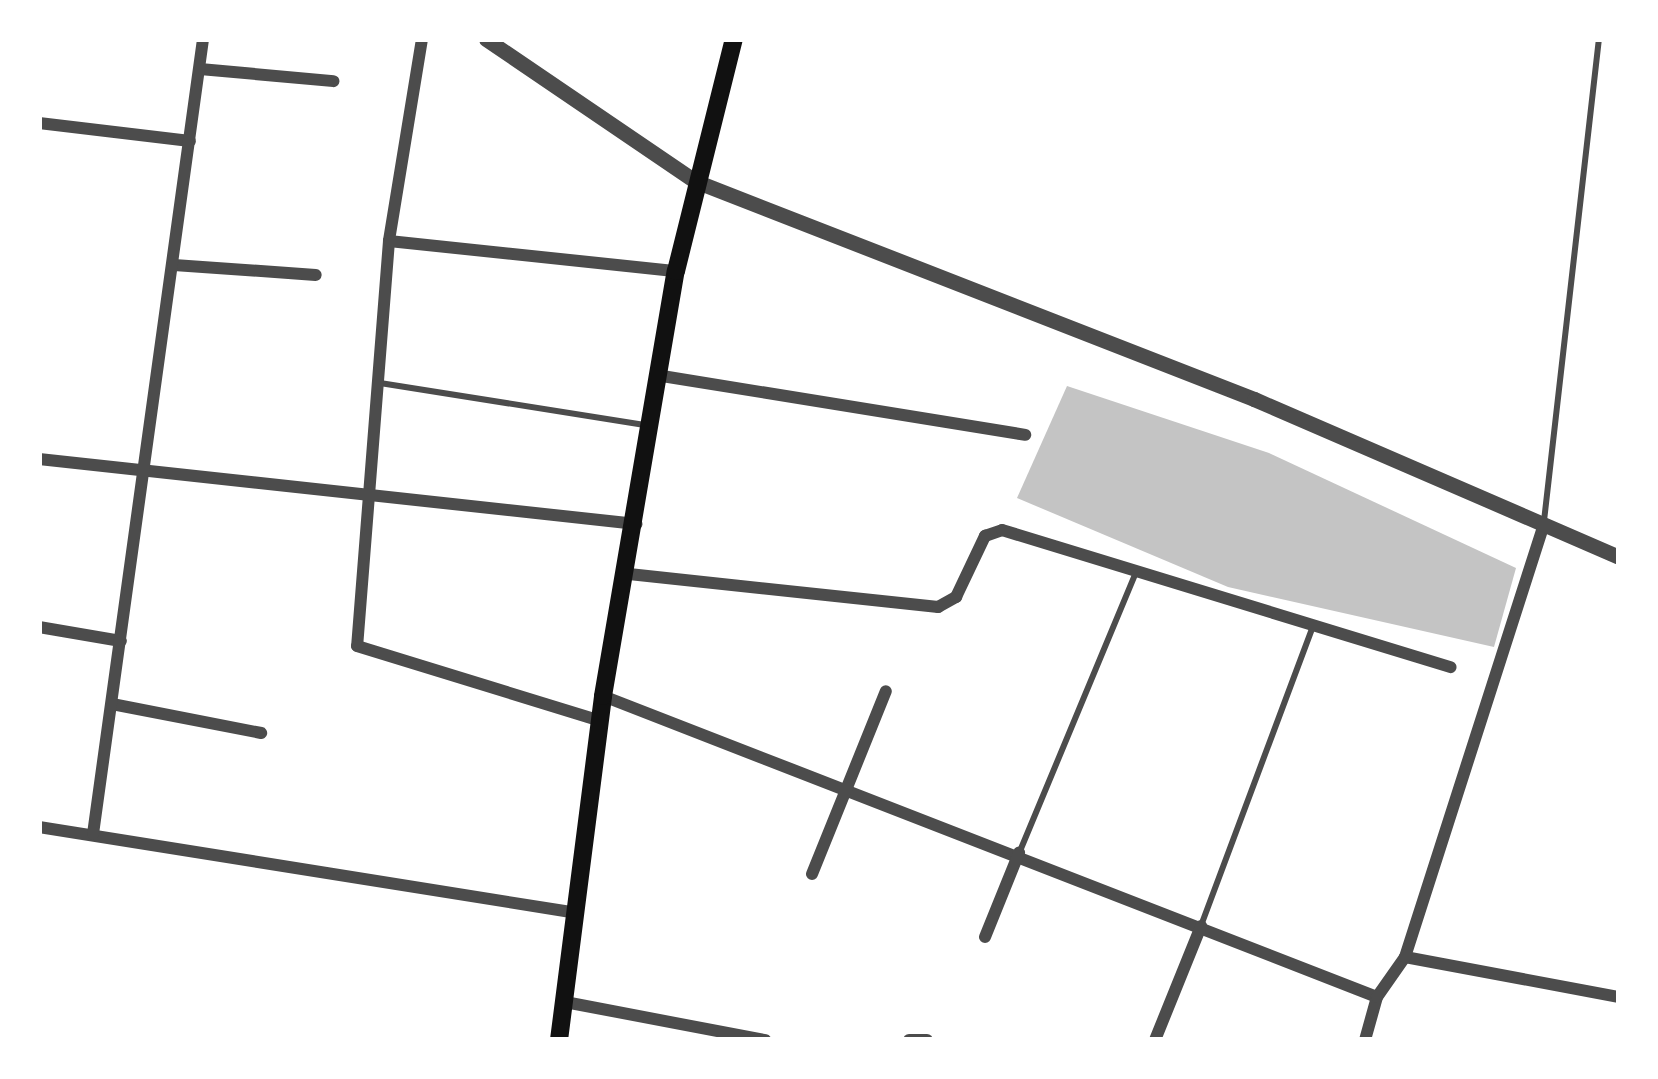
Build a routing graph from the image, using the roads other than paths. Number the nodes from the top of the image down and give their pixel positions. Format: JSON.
{"nodes":[{"id":1,"x":203,"y":39,"type":"edge"},
{"id":2,"x":422,"y":39,"type":"edge"},
{"id":3,"x":486,"y":39,"type":"edge"},
{"id":4,"x":734,"y":39,"type":"edge"},
{"id":5,"x":1599,"y":39,"type":"edge"},
{"id":6,"x":200,"y":69,"type":"junction"},
{"id":7,"x":333,"y":81,"type":"dead end"},
{"id":8,"x":39,"y":123,"type":"edge"},
{"id":9,"x":190,"y":140,"type":"junction"},
{"id":10,"x":694,"y":181,"type":"junction"},
{"id":11,"x":389,"y":242,"type":"junction"},
{"id":12,"x":174,"y":265,"type":"junction"},
{"id":13,"x":676,"y":271,"type":"junction"},
{"id":14,"x":316,"y":274,"type":"dead end"},
{"id":15,"x":662,"y":376,"type":"junction"},
{"id":16,"x":376,"y":382,"type":"junction"},
{"id":17,"x":653,"y":426,"type":"junction"},
{"id":18,"x":1025,"y":435,"type":"dead end"},
{"id":19,"x":39,"y":458,"type":"edge"},
{"id":20,"x":146,"y":471,"type":"junction"},
{"id":21,"x":369,"y":497,"type":"junction"},
{"id":22,"x":637,"y":524,"type":"junction"},
{"id":23,"x":1544,"y":525,"type":"junction"},
{"id":24,"x":1619,"y":557,"type":"edge"},
{"id":25,"x":1136,"y":572,"type":"junction"},
{"id":26,"x":629,"y":574,"type":"junction"},
{"id":27,"x":1314,"y":625,"type":"junction"},
{"id":28,"x":39,"y":627,"type":"edge"},
{"id":29,"x":121,"y":641,"type":"junction"},
{"id":30,"x":1451,"y":667,"type":"dead end"},
{"id":31,"x":886,"y":691,"type":"dead end"},
{"id":32,"x":604,"y":696,"type":"junction"},
{"id":33,"x":112,"y":704,"type":"junction"},
{"id":34,"x":602,"y":721,"type":"junction"},
{"id":35,"x":261,"y":733,"type":"dead end"},
{"id":36,"x":844,"y":787,"type":"junction"},
{"id":37,"x":39,"y":826,"type":"edge"},
{"id":38,"x":93,"y":834,"type":"junction"},
{"id":39,"x":1019,"y":853,"type":"junction"},
{"id":40,"x":812,"y":874,"type":"dead end"},
{"id":41,"x":577,"y":913,"type":"junction"},
{"id":42,"x":1201,"y":926,"type":"junction"},
{"id":43,"x":985,"y":937,"type":"dead end"},
{"id":44,"x":1406,"y":957,"type":"junction"},
{"id":45,"x":1377,"y":997,"type":"junction"},
{"id":46,"x":1619,"y":997,"type":"edge"},
{"id":47,"x":565,"y":1002,"type":"junction"},
{"id":48,"x":559,"y":1040,"type":"edge"},
{"id":49,"x":765,"y":1040,"type":"edge"},
{"id":50,"x":909,"y":1040,"type":"edge"},
{"id":51,"x":928,"y":1040,"type":"edge"},
{"id":52,"x":1155,"y":1040,"type":"edge"},
{"id":53,"x":1365,"y":1040,"type":"edge"}],
"edges":[{"from":1,"to":6,"type":"street"},
{"from":2,"to":11,"type":"street"},
{"from":3,"to":10,"type":"street"},
{"from":4,"to":10,"type":"main road"},
{"from":5,"to":23,"type":"lane"},
{"from":6,"to":7,"type":"street"},
{"from":6,"to":9,"type":"street"},
{"from":8,"to":9,"type":"street"},
{"from":9,"to":12,"type":"street"},
{"from":10,"to":13,"type":"main road"},
{"from":10,"to":23,"type":"street"},
{"from":11,"to":13,"type":"street"},
{"from":11,"to":16,"type":"street"},
{"from":12,"to":14,"type":"street"},
{"from":12,"to":20,"type":"street"},
{"from":13,"to":15,"type":"main road"},
{"from":15,"to":17,"type":"main road"},
{"from":15,"to":18,"type":"street"},
{"from":16,"to":17,"type":"lane"},
{"from":16,"to":21,"type":"street"},
{"from":17,"to":22,"type":"main road"},
{"from":19,"to":20,"type":"street"},
{"from":20,"to":21,"type":"street"},
{"from":20,"to":29,"type":"street"},
{"from":21,"to":22,"type":"street"},
{"from":21,"to":34,"type":"street"},
{"from":22,"to":26,"type":"main road"},
{"from":23,"to":24,"type":"street"},
{"from":23,"to":44,"type":"street"},
{"from":25,"to":26,"type":"street"},
{"from":25,"to":27,"type":"street"},
{"from":25,"to":39,"type":"lane"},
{"from":26,"to":32,"type":"main road"},
{"from":27,"to":30,"type":"street"},
{"from":27,"to":42,"type":"lane"},
{"from":28,"to":29,"type":"street"},
{"from":29,"to":33,"type":"street"},
{"from":31,"to":36,"type":"street"},
{"from":32,"to":34,"type":"main road"},
{"from":32,"to":36,"type":"street"},
{"from":33,"to":35,"type":"street"},
{"from":33,"to":38,"type":"street"},
{"from":34,"to":41,"type":"main road"},
{"from":36,"to":39,"type":"street"},
{"from":36,"to":40,"type":"street"},
{"from":37,"to":38,"type":"street"},
{"from":38,"to":41,"type":"street"},
{"from":39,"to":42,"type":"street"},
{"from":39,"to":43,"type":"street"},
{"from":41,"to":47,"type":"main road"},
{"from":42,"to":45,"type":"street"},
{"from":42,"to":52,"type":"street"},
{"from":44,"to":45,"type":"street"},
{"from":44,"to":46,"type":"street"},
{"from":45,"to":53,"type":"street"},
{"from":47,"to":48,"type":"main road"},
{"from":47,"to":49,"type":"street"},
{"from":50,"to":51,"type":"street"}]}
